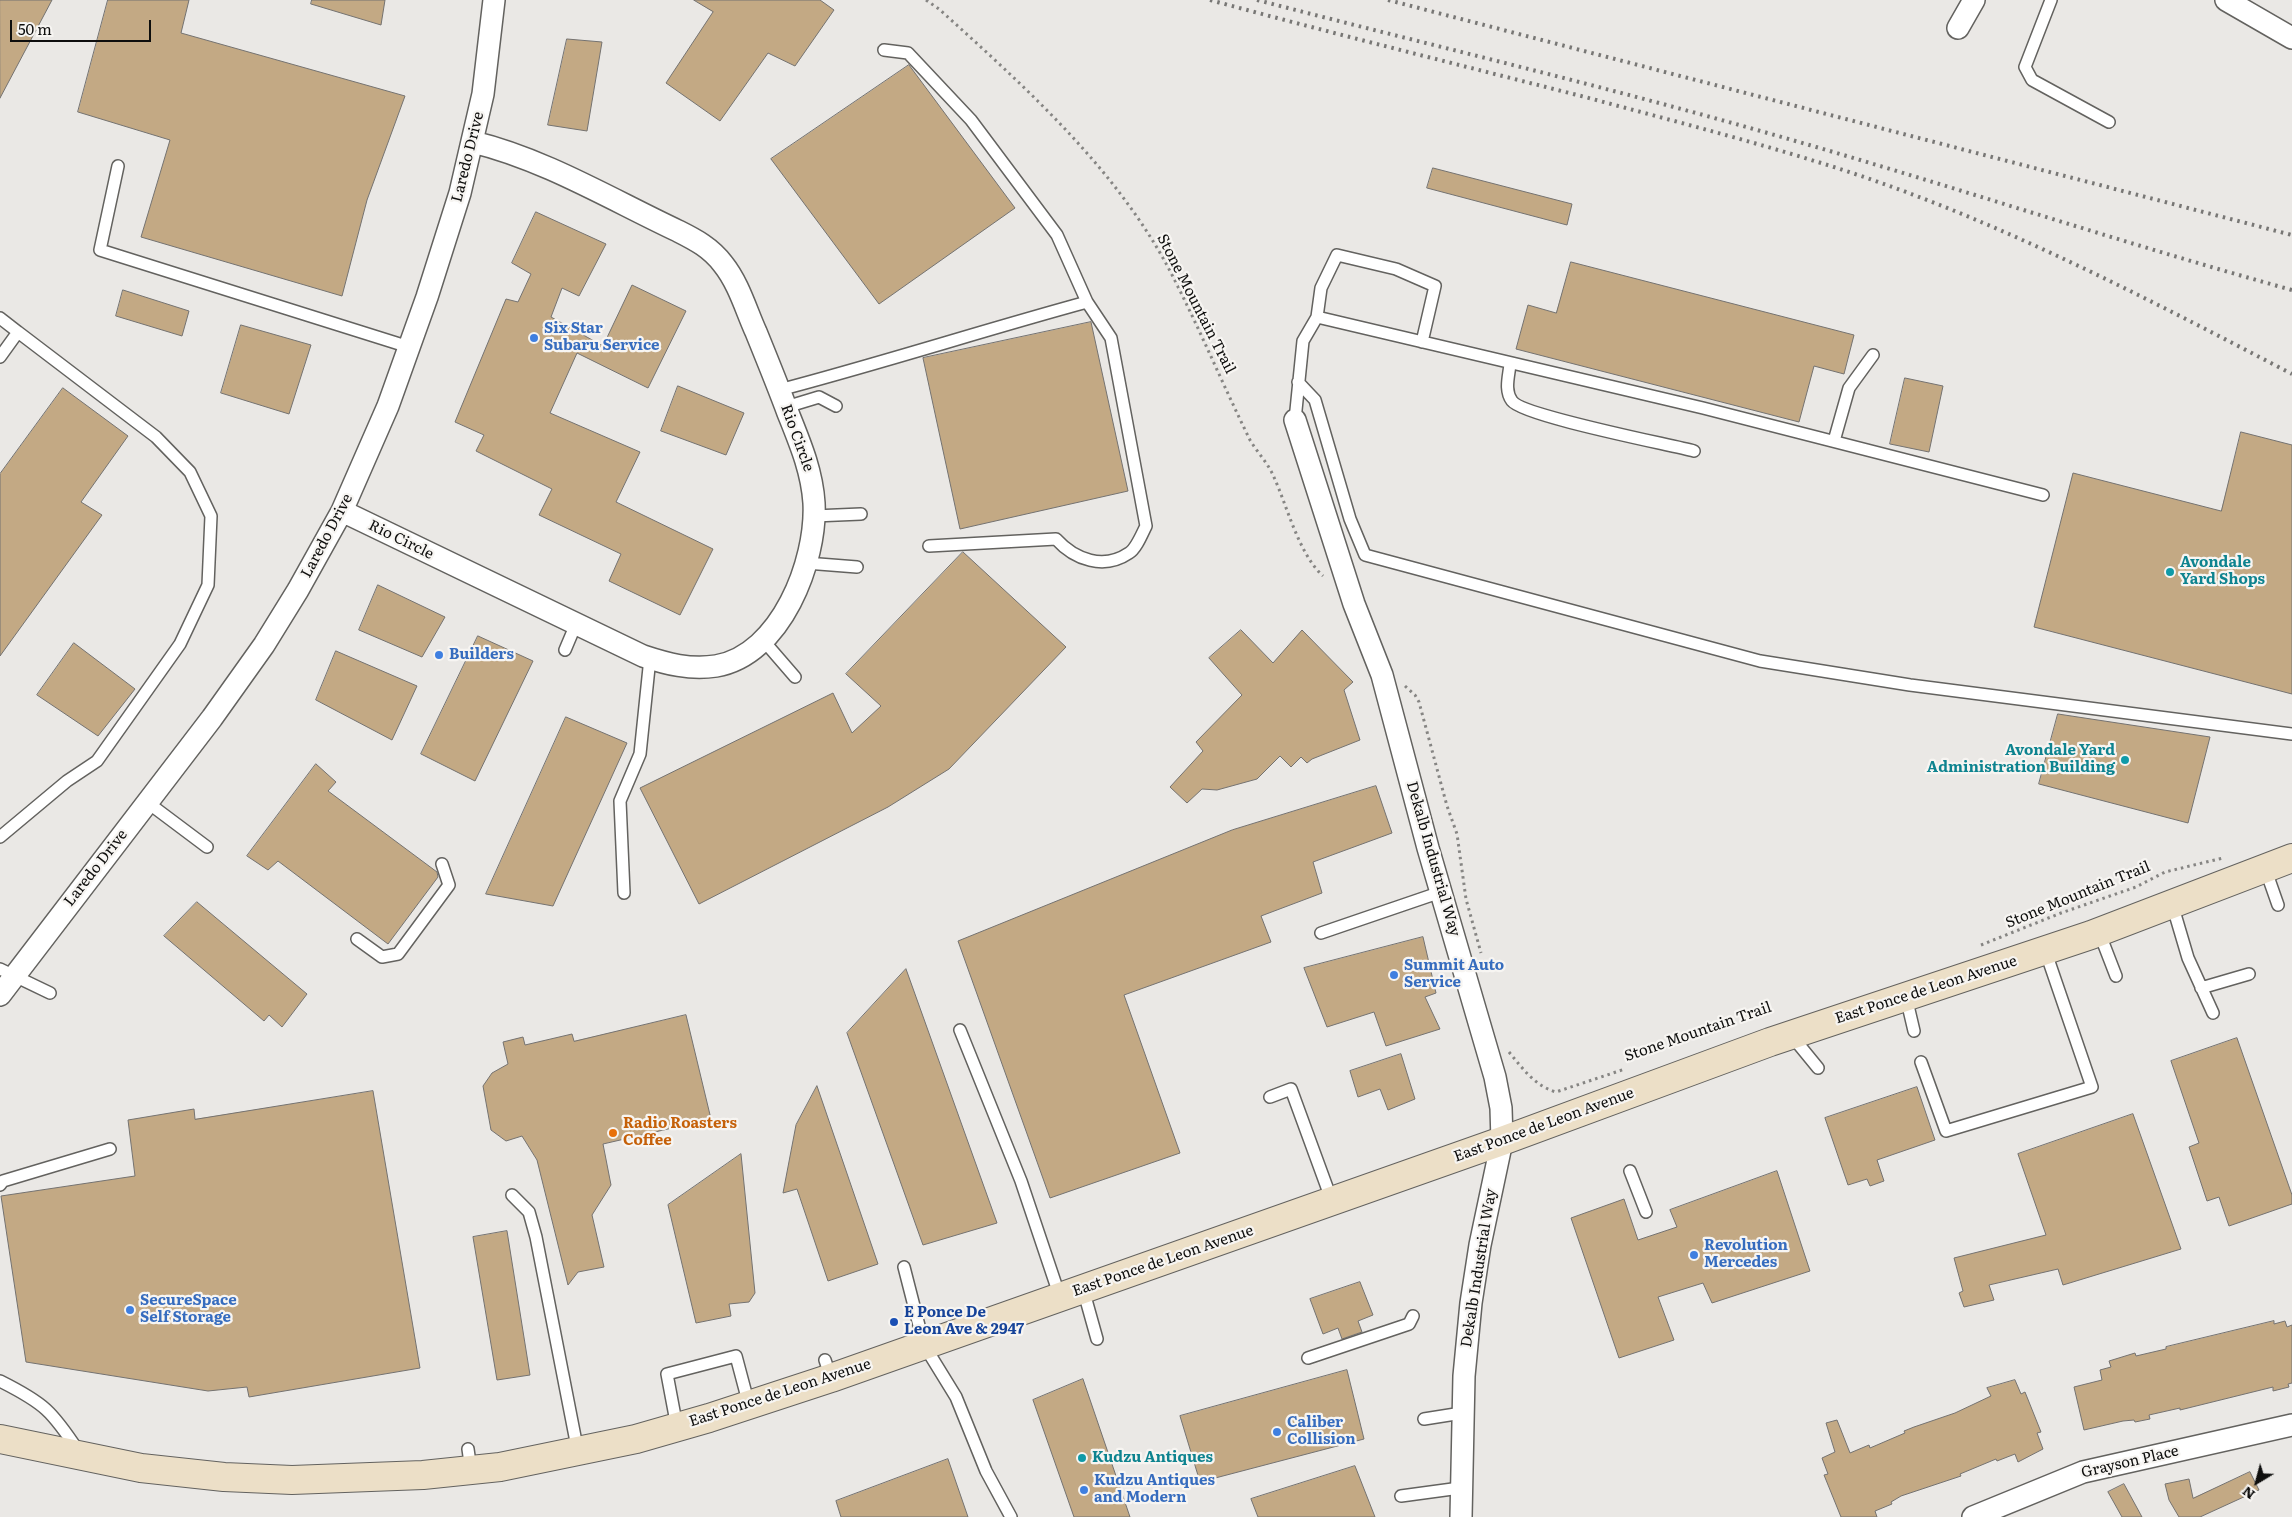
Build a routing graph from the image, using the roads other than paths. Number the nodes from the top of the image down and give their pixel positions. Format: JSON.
{"nodes":[{"id":1,"x":494,"y":0,"type":"edge"},
{"id":2,"x":1974,"y":0,"type":"edge"},
{"id":3,"x":2051,"y":0,"type":"edge"},
{"id":4,"x":2226,"y":0,"type":"edge"},
{"id":5,"x":1958,"y":28,"type":"dead end"},
{"id":6,"x":2292,"y":38,"type":"edge"},
{"id":7,"x":884,"y":50,"type":"dead end"},
{"id":8,"x":2109,"y":122,"type":"dead end"},
{"id":9,"x":473,"y":142,"type":"junction"},
{"id":10,"x":118,"y":166,"type":"dead end"},
{"id":11,"x":1087,"y":302,"type":"junction"},
{"id":12,"x":1317,"y":317,"type":"junction"},
{"id":13,"x":0,"y":318,"type":"edge"},
{"id":14,"x":18,"y":332,"type":"junction"},
{"id":15,"x":1422,"y":342,"type":"junction"},
{"id":16,"x":409,"y":347,"type":"junction"},
{"id":17,"x":1873,"y":355,"type":"dead end"},
{"id":18,"x":0,"y":357,"type":"edge"},
{"id":19,"x":1510,"y":364,"type":"junction"},
{"id":20,"x":1298,"y":382,"type":"junction"},
{"id":21,"x":783,"y":398,"type":"junction"},
{"id":22,"x":836,"y":406,"type":"dead end"},
{"id":23,"x":1295,"y":420,"type":"joint"},
{"id":24,"x":1834,"y":441,"type":"junction"},
{"id":25,"x":1694,"y":451,"type":"dead end"},
{"id":26,"x":2043,"y":495,"type":"dead end"},
{"id":27,"x":342,"y":511,"type":"junction"},
{"id":28,"x":861,"y":514,"type":"dead end"},
{"id":29,"x":814,"y":516,"type":"junction"},
{"id":30,"x":929,"y":546,"type":"dead end"},
{"id":31,"x":806,"y":563,"type":"junction"},
{"id":32,"x":857,"y":567,"type":"dead end"},
{"id":33,"x":576,"y":624,"type":"junction"},
{"id":34,"x":763,"y":640,"type":"junction"},
{"id":35,"x":565,"y":650,"type":"dead end"},
{"id":36,"x":650,"y":658,"type":"junction"},
{"id":37,"x":795,"y":678,"type":"dead end"},
{"id":38,"x":2292,"y":734,"type":"edge"},
{"id":39,"x":148,"y":802,"type":"junction"},
{"id":40,"x":0,"y":837,"type":"edge"},
{"id":41,"x":207,"y":847,"type":"dead end"},
{"id":42,"x":2292,"y":858,"type":"edge"},
{"id":43,"x":442,"y":864,"type":"dead end"},
{"id":44,"x":2265,"y":868,"type":"junction"},
{"id":45,"x":1441,"y":892,"type":"junction"},
{"id":46,"x":624,"y":893,"type":"dead end"},
{"id":47,"x":2172,"y":904,"type":"junction"},
{"id":48,"x":2278,"y":905,"type":"dead end"},
{"id":49,"x":2100,"y":932,"type":"junction"},
{"id":50,"x":1321,"y":933,"type":"dead end"},
{"id":51,"x":357,"y":939,"type":"dead end"},
{"id":52,"x":2045,"y":950,"type":"junction"},
{"id":53,"x":7,"y":973,"type":"edge"},
{"id":54,"x":2248,"y":974,"type":"dead end"},
{"id":55,"x":2116,"y":976,"type":"dead end"},
{"id":56,"x":2202,"y":988,"type":"junction"},
{"id":57,"x":50,"y":993,"type":"dead end"},
{"id":58,"x":0,"y":995,"type":"edge"},
{"id":59,"x":1906,"y":997,"type":"junction"},
{"id":60,"x":2213,"y":1013,"type":"dead end"},
{"id":61,"x":960,"y":1030,"type":"dead end"},
{"id":62,"x":1914,"y":1031,"type":"dead end"},
{"id":63,"x":1791,"y":1035,"type":"junction"},
{"id":64,"x":1921,"y":1062,"type":"dead end"},
{"id":65,"x":1818,"y":1068,"type":"dead end"},
{"id":66,"x":1270,"y":1097,"type":"dead end"},
{"id":67,"x":1502,"y":1141,"type":"junction"},
{"id":68,"x":110,"y":1149,"type":"dead end"},
{"id":69,"x":1630,"y":1171,"type":"dead end"},
{"id":70,"x":0,"y":1186,"type":"edge"},
{"id":71,"x":512,"y":1195,"type":"dead end"},
{"id":72,"x":1332,"y":1201,"type":"junction"},
{"id":73,"x":1646,"y":1212,"type":"dead end"},
{"id":74,"x":904,"y":1267,"type":"dead end"},
{"id":75,"x":1071,"y":1293,"type":"junction"},
{"id":76,"x":1413,"y":1316,"type":"dead end"},
{"id":77,"x":1097,"y":1339,"type":"dead end"},
{"id":78,"x":924,"y":1345,"type":"junction"},
{"id":79,"x":1308,"y":1358,"type":"dead end"},
{"id":80,"x":0,"y":1381,"type":"edge"},
{"id":81,"x":750,"y":1405,"type":"junction"},
{"id":82,"x":1462,"y":1413,"type":"junction"},
{"id":83,"x":1424,"y":1419,"type":"dead end"},
{"id":84,"x":2292,"y":1425,"type":"edge"},
{"id":85,"x":677,"y":1427,"type":"junction"},
{"id":86,"x":0,"y":1439,"type":"edge"},
{"id":87,"x":578,"y":1452,"type":"junction"},
{"id":88,"x":81,"y":1456,"type":"junction"},
{"id":89,"x":1460,"y":1488,"type":"junction"},
{"id":90,"x":1401,"y":1496,"type":"dead end"},
{"id":91,"x":1010,"y":1517,"type":"edge"},
{"id":92,"x":1460,"y":1517,"type":"edge"},
{"id":93,"x":1973,"y":1517,"type":"edge"}],
"edges":[{"from":1,"to":9,"type":"street","name":"Laredo Drive"},
{"from":2,"to":5,"type":"street"},
{"from":3,"to":8,"type":"lane"},
{"from":4,"to":6,"type":"street"},
{"from":7,"to":11,"type":"lane"},
{"from":9,"to":16,"type":"street","name":"Laredo Drive"},
{"from":9,"to":21,"type":"street","name":"Rio Circle"},
{"from":10,"to":16,"type":"lane"},
{"from":11,"to":21,"type":"lane"},
{"from":11,"to":30,"type":"lane"},
{"from":12,"to":15,"type":"lane"},
{"from":12,"to":15,"type":"lane"},
{"from":12,"to":20,"type":"lane"},
{"from":13,"to":14,"type":"lane"},
{"from":14,"to":18,"type":"lane"},
{"from":14,"to":40,"type":"lane"},
{"from":15,"to":19,"type":"lane"},
{"from":16,"to":27,"type":"street","name":"Laredo Drive"},
{"from":17,"to":24,"type":"lane"},
{"from":19,"to":24,"type":"lane"},
{"from":19,"to":25,"type":"lane"},
{"from":20,"to":23,"type":"lane"},
{"from":20,"to":38,"type":"lane"},
{"from":21,"to":22,"type":"lane"},
{"from":21,"to":29,"type":"street","name":"Rio Circle"},
{"from":23,"to":45,"type":"street","name":"Dekalb Industrial Way"},
{"from":24,"to":26,"type":"lane"},
{"from":27,"to":33,"type":"street","name":"Rio Circle"},
{"from":27,"to":39,"type":"street","name":"Laredo Drive"},
{"from":28,"to":29,"type":"lane"},
{"from":29,"to":31,"type":"street","name":"Rio Circle"},
{"from":31,"to":32,"type":"lane"},
{"from":31,"to":34,"type":"street","name":"Rio Circle"},
{"from":33,"to":35,"type":"lane"},
{"from":33,"to":36,"type":"street","name":"Rio Circle"},
{"from":34,"to":36,"type":"street","name":"Rio Circle"},
{"from":34,"to":37,"type":"lane"},
{"from":36,"to":46,"type":"lane"},
{"from":39,"to":41,"type":"lane"},
{"from":39,"to":53,"type":"street","name":"Laredo Drive"},
{"from":42,"to":44,"type":"main road","name":"East Ponce de Leon Avenue"},
{"from":43,"to":51,"type":"lane"},
{"from":44,"to":47,"type":"main road","name":"East Ponce de Leon Avenue"},
{"from":44,"to":48,"type":"lane"},
{"from":45,"to":50,"type":"lane"},
{"from":45,"to":67,"type":"street","name":"Dekalb Industrial Way"},
{"from":47,"to":49,"type":"main road","name":"East Ponce de Leon Avenue"},
{"from":47,"to":56,"type":"lane"},
{"from":49,"to":52,"type":"main road","name":"East Ponce de Leon Avenue"},
{"from":49,"to":55,"type":"lane"},
{"from":52,"to":59,"type":"main road","name":"East Ponce de Leon Avenue"},
{"from":52,"to":64,"type":"lane"},
{"from":53,"to":57,"type":"lane"},
{"from":53,"to":58,"type":"street","name":"Laredo Drive"},
{"from":54,"to":56,"type":"lane"},
{"from":56,"to":60,"type":"lane"},
{"from":59,"to":62,"type":"lane"},
{"from":59,"to":63,"type":"main road","name":"East Ponce de Leon Avenue"},
{"from":61,"to":75,"type":"lane"},
{"from":63,"to":65,"type":"lane"},
{"from":63,"to":67,"type":"main road","name":"East Ponce de Leon Avenue"},
{"from":66,"to":72,"type":"lane"},
{"from":67,"to":72,"type":"main road","name":"East Ponce de Leon Avenue"},
{"from":67,"to":82,"type":"street","name":"Dekalb Industrial Way"},
{"from":68,"to":70,"type":"lane"},
{"from":69,"to":73,"type":"lane"},
{"from":71,"to":87,"type":"lane"},
{"from":72,"to":75,"type":"main road","name":"East Ponce de Leon Avenue"},
{"from":74,"to":78,"type":"lane"},
{"from":75,"to":77,"type":"lane"},
{"from":75,"to":78,"type":"main road","name":"East Ponce de Leon Avenue"},
{"from":76,"to":79,"type":"lane"},
{"from":78,"to":81,"type":"main road","name":"East Ponce de Leon Avenue"},
{"from":78,"to":91,"type":"lane"},
{"from":80,"to":88,"type":"lane"},
{"from":81,"to":85,"type":"main road","name":"East Ponce de Leon Avenue"},
{"from":81,"to":85,"type":"lane"},
{"from":82,"to":83,"type":"lane"},
{"from":82,"to":89,"type":"street","name":"Dekalb Industrial Way"},
{"from":84,"to":93,"type":"street","name":"Grayson Place"},
{"from":85,"to":87,"type":"main road","name":"East Ponce de Leon Avenue"},
{"from":86,"to":88,"type":"main road","name":"East Ponce de Leon Avenue"},
{"from":87,"to":88,"type":"main road","name":"East Ponce de Leon Avenue"},
{"from":89,"to":90,"type":"lane"},
{"from":89,"to":92,"type":"street","name":"Dekalb Industrial Way"}]}
